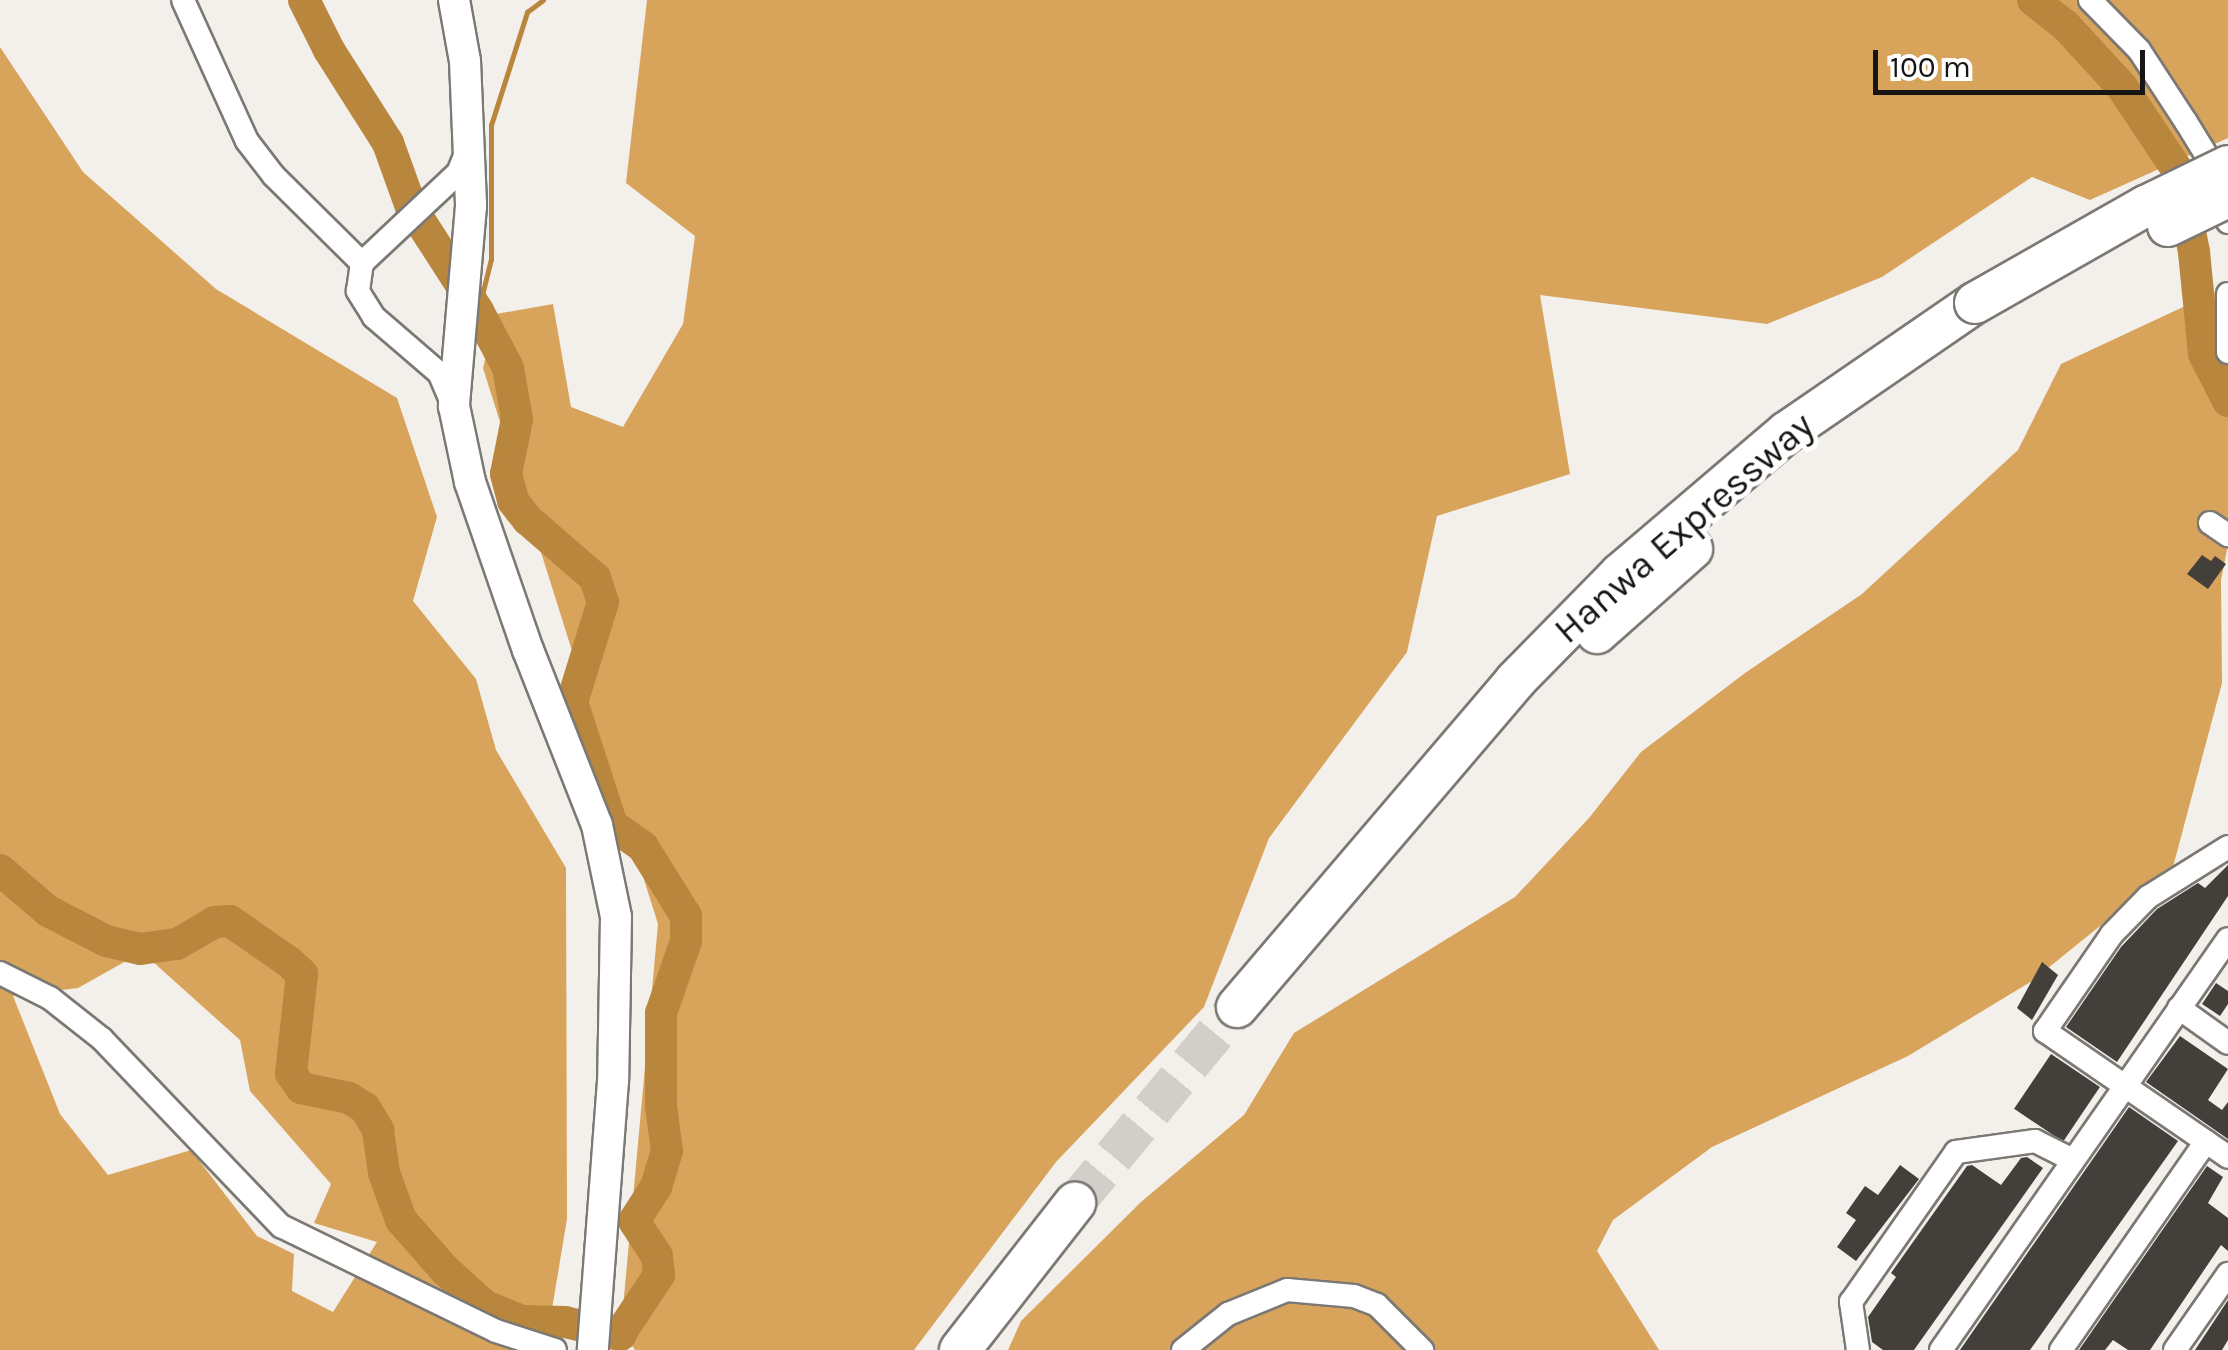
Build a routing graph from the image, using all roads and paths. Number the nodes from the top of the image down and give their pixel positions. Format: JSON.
{"nodes":[{"id":1,"x":183,"y":0,"type":"edge"},
{"id":2,"x":454,"y":0,"type":"edge"},
{"id":3,"x":2090,"y":0,"type":"edge"},
{"id":4,"x":471,"y":143,"type":"junction"},
{"id":5,"x":2228,"y":166,"type":"edge"},
{"id":6,"x":2228,"y":197,"type":"edge"},
{"id":7,"x":2228,"y":222,"type":"edge"},
{"id":8,"x":362,"y":263,"type":"junction"},
{"id":9,"x":2228,"y":294,"type":"edge"},
{"id":10,"x":1981,"y":316,"type":"junction"},
{"id":11,"x":2228,"y":352,"type":"edge"},
{"id":12,"x":454,"y":406,"type":"junction"},
{"id":13,"x":2228,"y":847,"type":"edge"},
{"id":14,"x":2228,"y":938,"type":"edge"},
{"id":15,"x":0,"y":973,"type":"edge"},
{"id":16,"x":2178,"y":1008,"type":"junction"},
{"id":17,"x":1247,"y":1016,"type":"tunnel mouth"},
{"id":18,"x":2228,"y":1043,"type":"edge"},
{"id":19,"x":2125,"y":1085,"type":"junction"},
{"id":20,"x":2206,"y":1142,"type":"junction"},
{"id":21,"x":2228,"y":1156,"type":"edge"},
{"id":22,"x":2073,"y":1160,"type":"junction"},
{"id":23,"x":2228,"y":1274,"type":"edge"},
{"id":24,"x":554,"y":1350,"type":"edge"},
{"id":25,"x":593,"y":1350,"type":"edge"},
{"id":26,"x":960,"y":1350,"type":"edge"},
{"id":27,"x":993,"y":1350,"type":"edge"},
{"id":28,"x":1183,"y":1350,"type":"edge"},
{"id":29,"x":1422,"y":1350,"type":"edge"},
{"id":30,"x":1858,"y":1350,"type":"edge"},
{"id":31,"x":1941,"y":1350,"type":"edge"},
{"id":32,"x":2062,"y":1350,"type":"edge"},
{"id":33,"x":2175,"y":1350,"type":"edge"}],
"edges":[{"from":1,"to":8,"type":"street"},
{"from":2,"to":4,"type":"street"},
{"from":3,"to":7,"type":"street"},
{"from":4,"to":8,"type":"street"},
{"from":4,"to":12,"type":"street"},
{"from":5,"to":10,"type":"highway","name":"Hanwa Expressway","bridge":true},
{"from":6,"to":10,"type":"highway","name":"Hanwa Expressway","bridge":true},
{"from":8,"to":12,"type":"street"},
{"from":9,"to":11,"type":"street"},
{"from":10,"to":17,"type":"highway","name":"Hanwa Expressway"},
{"from":12,"to":25,"type":"street"},
{"from":13,"to":19,"type":"street"},
{"from":14,"to":16,"type":"street"},
{"from":15,"to":24,"type":"street"},
{"from":16,"to":18,"type":"street"},
{"from":16,"to":19,"type":"street"},
{"from":19,"to":20,"type":"street"},
{"from":19,"to":22,"type":"street"},
{"from":20,"to":21,"type":"street"},
{"from":20,"to":32,"type":"street"},
{"from":22,"to":30,"type":"street"},
{"from":22,"to":31,"type":"street"},
{"from":23,"to":33,"type":"street"},
{"from":26,"to":27,"type":"highway"},
{"from":28,"to":29,"type":"street"}]}
